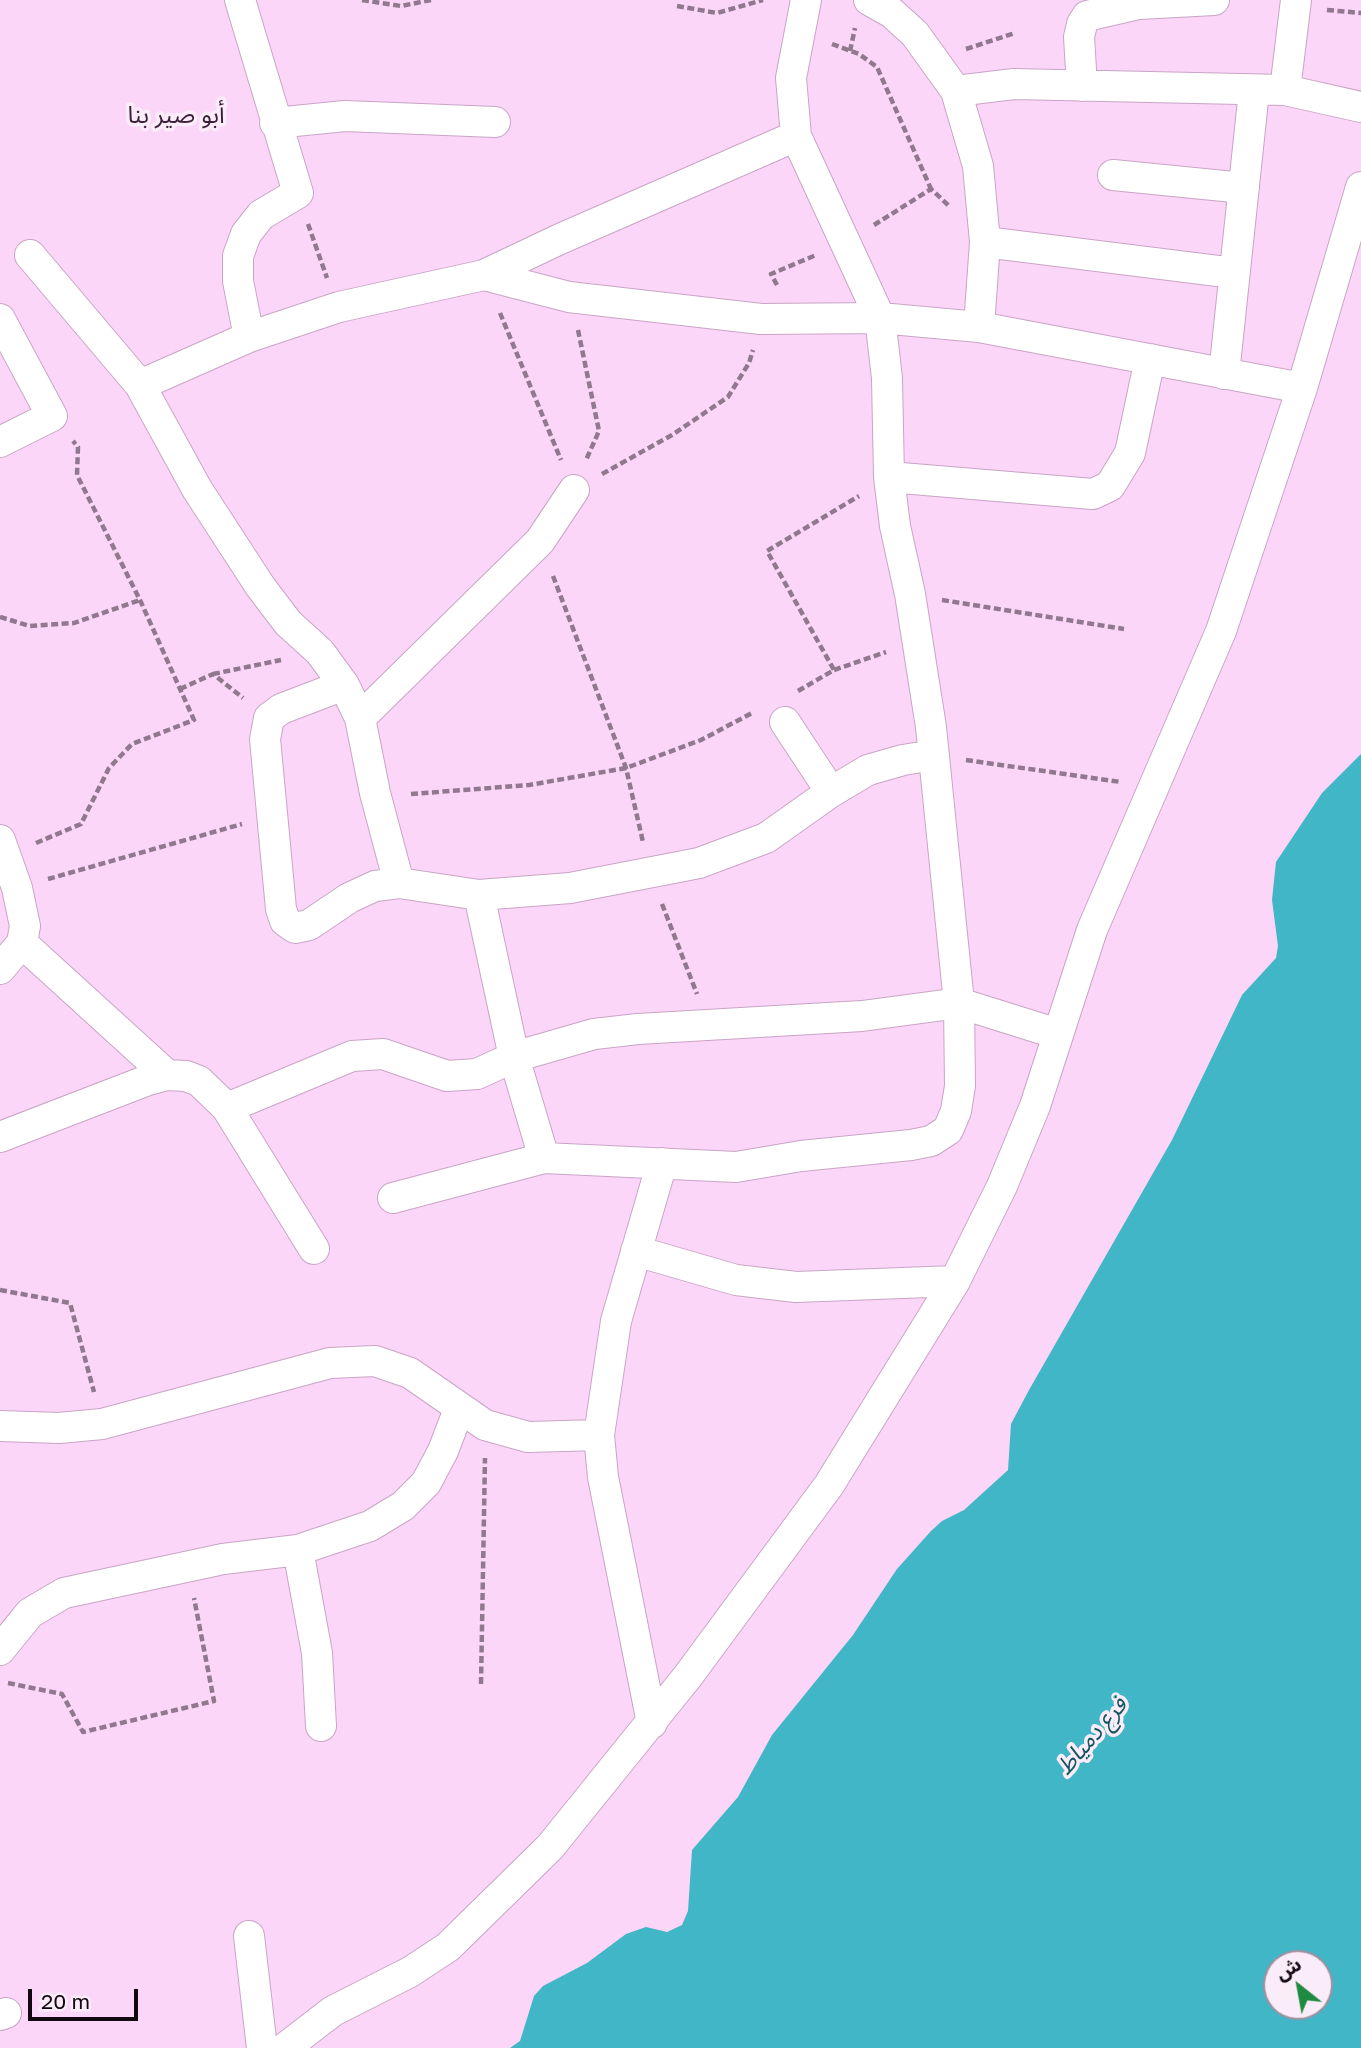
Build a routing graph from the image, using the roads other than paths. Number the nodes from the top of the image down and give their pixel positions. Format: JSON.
{"nodes":[{"id":1,"x":240,"y":0,"type":"edge"},
{"id":2,"x":806,"y":0,"type":"edge"},
{"id":3,"x":869,"y":0,"type":"edge"},
{"id":4,"x":1214,"y":0,"type":"edge"},
{"id":5,"x":1296,"y":0,"type":"edge"},
{"id":6,"x":1082,"y":86,"type":"junction"},
{"id":7,"x":1285,"y":90,"type":"junction"},
{"id":8,"x":956,"y":91,"type":"junction"},
{"id":9,"x":1254,"y":91,"type":"junction"},
{"id":10,"x":1361,"y":107,"type":"edge"},
{"id":11,"x":495,"y":122,"type":"dead end"},
{"id":12,"x":275,"y":123,"type":"junction"},
{"id":13,"x":796,"y":136,"type":"junction"},
{"id":14,"x":1113,"y":175,"type":"dead end"},
{"id":15,"x":1361,"y":187,"type":"edge"},
{"id":16,"x":1244,"y":188,"type":"junction"},
{"id":17,"x":985,"y":242,"type":"junction"},
{"id":18,"x":30,"y":256,"type":"dead end"},
{"id":19,"x":1234,"y":273,"type":"junction"},
{"id":20,"x":484,"y":275,"type":"junction"},
{"id":21,"x":880,"y":318,"type":"junction"},
{"id":22,"x":0,"y":319,"type":"edge"},
{"id":23,"x":979,"y":327,"type":"junction"},
{"id":24,"x":249,"y":337,"type":"junction"},
{"id":25,"x":1150,"y":359,"type":"junction"},
{"id":26,"x":1224,"y":374,"type":"junction"},
{"id":27,"x":140,"y":385,"type":"junction"},
{"id":28,"x":1302,"y":387,"type":"junction"},
{"id":29,"x":0,"y":442,"type":"edge"},
{"id":30,"x":890,"y":477,"type":"junction"},
{"id":31,"x":574,"y":490,"type":"road end"},
{"id":32,"x":344,"y":685,"type":"junction"},
{"id":33,"x":788,"y":708,"type":"road end"},
{"id":34,"x":360,"y":718,"type":"junction"},
{"id":35,"x":934,"y":755,"type":"junction"},
{"id":36,"x":831,"y":792,"type":"junction"},
{"id":37,"x":1,"y":847,"type":"edge"},
{"id":38,"x":399,"y":883,"type":"junction"},
{"id":39,"x":480,"y":894,"type":"junction"},
{"id":40,"x":22,"y":943,"type":"junction"},
{"id":41,"x":0,"y":969,"type":"edge"},
{"id":42,"x":959,"y":1003,"type":"junction"},
{"id":43,"x":1058,"y":1034,"type":"junction"},
{"id":44,"x":514,"y":1057,"type":"junction"},
{"id":45,"x":167,"y":1075,"type":"junction"},
{"id":46,"x":227,"y":1108,"type":"junction"},
{"id":47,"x":0,"y":1137,"type":"edge"},
{"id":48,"x":544,"y":1158,"type":"junction"},
{"id":49,"x":662,"y":1163,"type":"junction"},
{"id":50,"x":393,"y":1198,"type":"dead end"},
{"id":51,"x":314,"y":1249,"type":"dead end"},
{"id":52,"x":636,"y":1251,"type":"junction"},
{"id":53,"x":955,"y":1281,"type":"junction"},
{"id":54,"x":459,"y":1409,"type":"junction"},
{"id":55,"x":0,"y":1426,"type":"edge"},
{"id":56,"x":599,"y":1435,"type":"junction"},
{"id":57,"x":299,"y":1550,"type":"junction"},
{"id":58,"x":0,"y":1650,"type":"edge"},
{"id":59,"x":652,"y":1723,"type":"junction"},
{"id":60,"x":321,"y":1726,"type":"dead end"},
{"id":61,"x":249,"y":1936,"type":"dead end"},
{"id":62,"x":262,"y":2048,"type":"edge"},
{"id":63,"x":285,"y":2048,"type":"edge"}],
"edges":[{"from":1,"to":12,"type":"street"},
{"from":2,"to":13,"type":"street"},
{"from":3,"to":8,"type":"street"},
{"from":4,"to":6,"type":"street"},
{"from":5,"to":7,"type":"street"},
{"from":6,"to":8,"type":"street"},
{"from":6,"to":9,"type":"street"},
{"from":7,"to":9,"type":"street"},
{"from":7,"to":10,"type":"street"},
{"from":8,"to":17,"type":"street"},
{"from":9,"to":16,"type":"street"},
{"from":11,"to":12,"type":"street"},
{"from":12,"to":24,"type":"street"},
{"from":13,"to":20,"type":"street"},
{"from":13,"to":21,"type":"street"},
{"from":14,"to":16,"type":"street"},
{"from":15,"to":28,"type":"street"},
{"from":16,"to":19,"type":"street"},
{"from":17,"to":19,"type":"street"},
{"from":17,"to":23,"type":"street"},
{"from":18,"to":27,"type":"street"},
{"from":19,"to":26,"type":"street"},
{"from":20,"to":21,"type":"street"},
{"from":20,"to":24,"type":"street"},
{"from":21,"to":23,"type":"street"},
{"from":21,"to":30,"type":"street"},
{"from":22,"to":29,"type":"street"},
{"from":23,"to":25,"type":"street"},
{"from":24,"to":27,"type":"street"},
{"from":25,"to":26,"type":"street"},
{"from":25,"to":30,"type":"street"},
{"from":26,"to":28,"type":"street"},
{"from":27,"to":32,"type":"street"},
{"from":28,"to":43,"type":"street"},
{"from":30,"to":35,"type":"street"},
{"from":31,"to":34,"type":"street"},
{"from":32,"to":34,"type":"street"},
{"from":32,"to":38,"type":"street"},
{"from":33,"to":36,"type":"street"},
{"from":34,"to":38,"type":"street"},
{"from":35,"to":36,"type":"street"},
{"from":35,"to":42,"type":"street"},
{"from":36,"to":39,"type":"street"},
{"from":37,"to":40,"type":"street"},
{"from":38,"to":39,"type":"street"},
{"from":39,"to":44,"type":"street"},
{"from":40,"to":41,"type":"street"},
{"from":40,"to":45,"type":"street"},
{"from":42,"to":43,"type":"street"},
{"from":42,"to":44,"type":"street"},
{"from":42,"to":49,"type":"street"},
{"from":43,"to":53,"type":"street"},
{"from":44,"to":46,"type":"street"},
{"from":44,"to":48,"type":"street"},
{"from":45,"to":46,"type":"street"},
{"from":45,"to":47,"type":"street"},
{"from":46,"to":51,"type":"street"},
{"from":48,"to":49,"type":"street"},
{"from":48,"to":50,"type":"street"},
{"from":49,"to":52,"type":"street"},
{"from":52,"to":53,"type":"street"},
{"from":52,"to":56,"type":"street"},
{"from":53,"to":59,"type":"street"},
{"from":54,"to":55,"type":"street"},
{"from":54,"to":56,"type":"street"},
{"from":54,"to":57,"type":"street"},
{"from":56,"to":59,"type":"street"},
{"from":57,"to":58,"type":"street"},
{"from":57,"to":60,"type":"street"},
{"from":59,"to":63,"type":"street"},
{"from":61,"to":62,"type":"street"}]}
